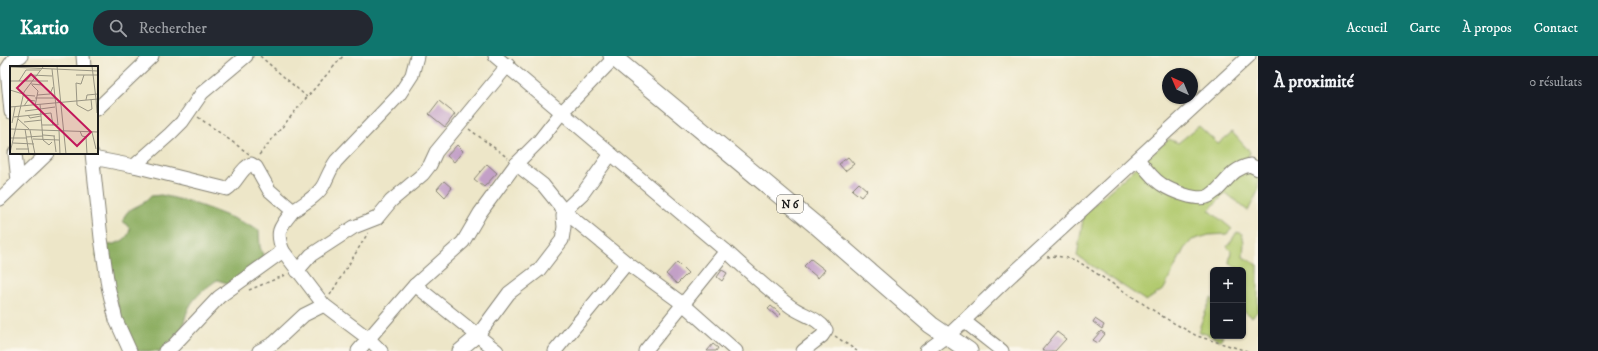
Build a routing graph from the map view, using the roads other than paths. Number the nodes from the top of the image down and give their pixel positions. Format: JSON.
{"nodes":[{"id":1,"x":21,"y":56,"type":"edge"},
{"id":2,"x":152,"y":56,"type":"edge"},
{"id":3,"x":246,"y":56,"type":"edge"},
{"id":4,"x":417,"y":56,"type":"edge"},
{"id":5,"x":496,"y":56,"type":"edge"},
{"id":6,"x":616,"y":56,"type":"edge"},
{"id":7,"x":1249,"y":56,"type":"edge"},
{"id":8,"x":508,"y":65,"type":"junction"},
{"id":9,"x":10,"y":101,"type":"edge"},
{"id":10,"x":98,"y":108,"type":"edge"},
{"id":11,"x":562,"y":112,"type":"junction"},
{"id":12,"x":15,"y":154,"type":"edge"},
{"id":13,"x":47,"y":154,"type":"edge"},
{"id":14,"x":611,"y":154,"type":"junction"},
{"id":15,"x":92,"y":156,"type":"edge"},
{"id":16,"x":1138,"y":159,"type":"junction"},
{"id":17,"x":516,"y":164,"type":"junction"},
{"id":18,"x":1255,"y":164,"type":"edge"},
{"id":19,"x":134,"y":166,"type":"junction"},
{"id":20,"x":18,"y":181,"type":"junction"},
{"id":21,"x":0,"y":199,"type":"edge"},
{"id":22,"x":293,"y":211,"type":"junction"},
{"id":23,"x":564,"y":211,"type":"junction"},
{"id":24,"x":282,"y":251,"type":"junction"},
{"id":25,"x":726,"y":251,"type":"junction"},
{"id":26,"x":627,"y":263,"type":"junction"},
{"id":27,"x":297,"y":270,"type":"junction"},
{"id":28,"x":415,"y":285,"type":"junction"},
{"id":29,"x":683,"y":304,"type":"junction"},
{"id":30,"x":324,"y":305,"type":"junction"},
{"id":31,"x":954,"y":330,"type":"junction"},
{"id":32,"x":478,"y":335,"type":"junction"},
{"id":33,"x":369,"y":339,"type":"junction"},
{"id":34,"x":130,"y":351,"type":"edge"},
{"id":35,"x":165,"y":351,"type":"edge"},
{"id":36,"x":259,"y":351,"type":"edge"},
{"id":37,"x":358,"y":351,"type":"edge"},
{"id":38,"x":381,"y":351,"type":"edge"},
{"id":39,"x":459,"y":351,"type":"edge"},
{"id":40,"x":497,"y":351,"type":"edge"},
{"id":41,"x":555,"y":351,"type":"edge"},
{"id":42,"x":645,"y":351,"type":"edge"},
{"id":43,"x":736,"y":351,"type":"edge"},
{"id":44,"x":803,"y":351,"type":"edge"},
{"id":45,"x":926,"y":351,"type":"edge"},
{"id":46,"x":970,"y":351,"type":"edge"},
{"id":47,"x":1002,"y":351,"type":"edge"}],
"edges":[{"from":1,"to":9,"type":"street"},
{"from":2,"to":10,"type":"street"},
{"from":3,"to":19,"type":"street"},
{"from":4,"to":22,"type":"street"},
{"from":5,"to":8,"type":"street"},
{"from":6,"to":11,"type":"street"},
{"from":6,"to":31,"type":"main road","number":"N 6"},
{"from":7,"to":16,"type":"street"},
{"from":8,"to":11,"type":"street"},
{"from":8,"to":27,"type":"street"},
{"from":11,"to":14,"type":"street"},
{"from":11,"to":17,"type":"street"},
{"from":12,"to":20,"type":"street"},
{"from":13,"to":20,"type":"street"},
{"from":14,"to":23,"type":"street"},
{"from":14,"to":25,"type":"street"},
{"from":15,"to":19,"type":"street"},
{"from":15,"to":34,"type":"street"},
{"from":16,"to":18,"type":"street"},
{"from":16,"to":31,"type":"street"},
{"from":17,"to":23,"type":"street"},
{"from":17,"to":28,"type":"street"},
{"from":19,"to":22,"type":"street"},
{"from":20,"to":21,"type":"street"},
{"from":22,"to":24,"type":"street"},
{"from":23,"to":26,"type":"street"},
{"from":23,"to":32,"type":"street"},
{"from":24,"to":27,"type":"street"},
{"from":24,"to":35,"type":"street"},
{"from":25,"to":29,"type":"street"},
{"from":25,"to":44,"type":"street"},
{"from":26,"to":29,"type":"street"},
{"from":26,"to":41,"type":"street"},
{"from":27,"to":30,"type":"street"},
{"from":28,"to":32,"type":"street"},
{"from":28,"to":33,"type":"street"},
{"from":29,"to":42,"type":"street"},
{"from":29,"to":43,"type":"street"},
{"from":30,"to":33,"type":"street"},
{"from":30,"to":36,"type":"street"},
{"from":31,"to":45,"type":"street"},
{"from":31,"to":46,"type":"main road","number":"N 6"},
{"from":31,"to":47,"type":"street"},
{"from":32,"to":39,"type":"street"},
{"from":32,"to":40,"type":"street"},
{"from":33,"to":37,"type":"street"},
{"from":33,"to":38,"type":"street"}]}
